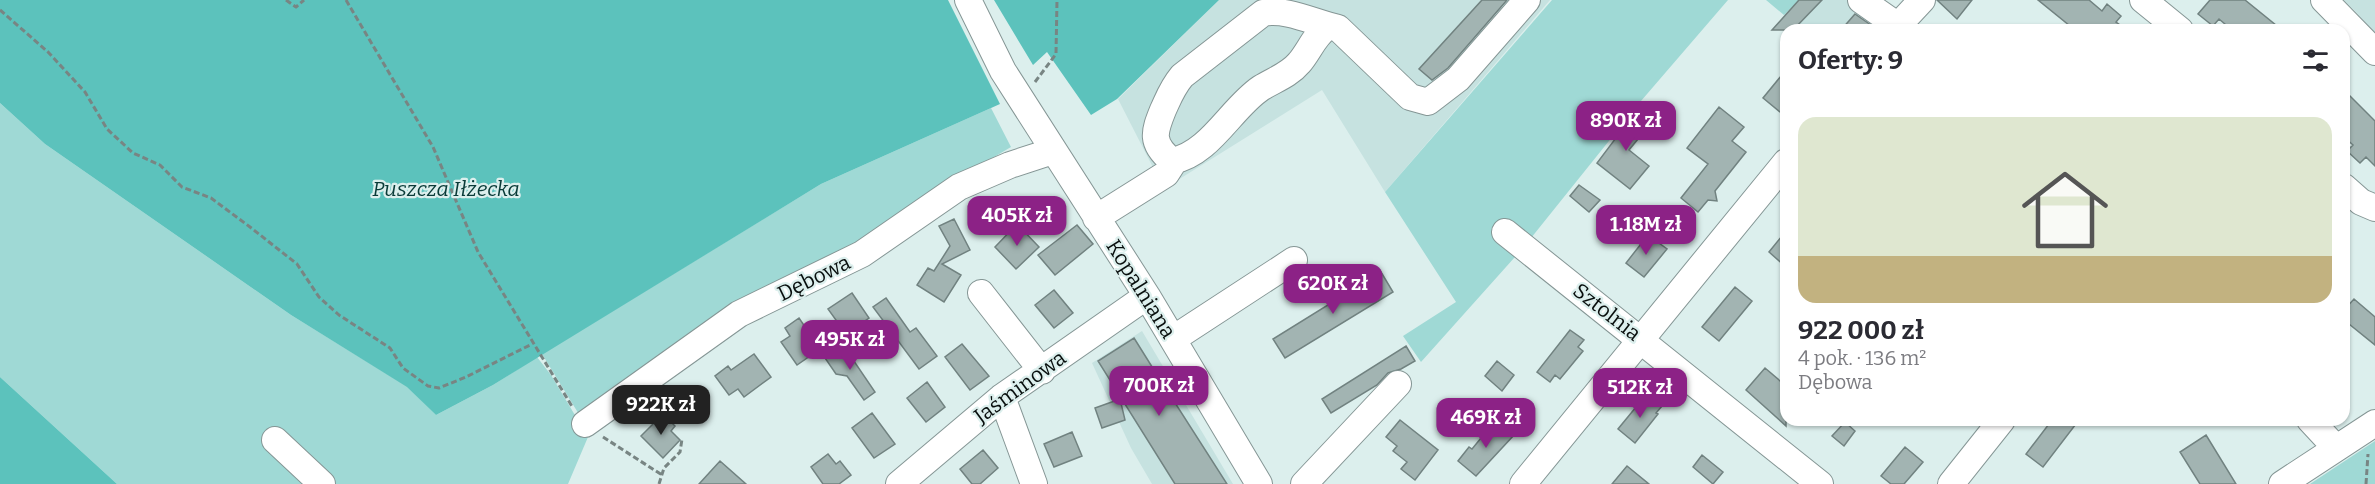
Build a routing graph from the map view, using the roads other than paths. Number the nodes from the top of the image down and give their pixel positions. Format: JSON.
{"nodes":[{"id":1,"x":968,"y":0,"type":"edge"},
{"id":2,"x":1527,"y":0,"type":"edge"},
{"id":3,"x":1861,"y":0,"type":"edge"},
{"id":4,"x":1922,"y":0,"type":"edge"},
{"id":5,"x":2143,"y":0,"type":"edge"},
{"id":6,"x":2325,"y":0,"type":"edge"},
{"id":7,"x":1891,"y":24,"type":"edge"},
{"id":8,"x":1900,"y":24,"type":"edge"},
{"id":9,"x":2173,"y":24,"type":"edge"},
{"id":10,"x":2348,"y":24,"type":"edge"},
{"id":11,"x":2350,"y":26,"type":"edge"},
{"id":12,"x":1328,"y":27,"type":"junction"},
{"id":13,"x":2375,"y":52,"type":"edge"},
{"id":14,"x":1053,"y":151,"type":"junction"},
{"id":15,"x":1175,"y":160,"type":"junction"},
{"id":16,"x":1780,"y":169,"type":"edge"},
{"id":17,"x":2350,"y":192,"type":"edge"},
{"id":18,"x":2375,"y":208,"type":"edge"},
{"id":19,"x":1096,"y":218,"type":"junction"},
{"id":20,"x":1505,"y":232,"type":"dead end"},
{"id":21,"x":1294,"y":260,"type":"dead end"},
{"id":22,"x":981,"y":293,"type":"dead end"},
{"id":23,"x":1147,"y":296,"type":"junction"},
{"id":24,"x":1173,"y":339,"type":"junction"},
{"id":25,"x":1642,"y":340,"type":"junction"},
{"id":26,"x":1042,"y":371,"type":"junction"},
{"id":27,"x":1398,"y":384,"type":"dead end"},
{"id":28,"x":1002,"y":397,"type":"junction"},
{"id":29,"x":2375,"y":423,"type":"edge"},
{"id":30,"x":585,"y":424,"type":"road end"},
{"id":31,"x":1997,"y":426,"type":"edge"},
{"id":32,"x":2316,"y":426,"type":"edge"},
{"id":33,"x":275,"y":440,"type":"dead end"},
{"id":34,"x":2336,"y":448,"type":"junction"},
{"id":35,"x":322,"y":484,"type":"edge"},
{"id":36,"x":899,"y":484,"type":"edge"},
{"id":37,"x":1034,"y":484,"type":"edge"},
{"id":38,"x":1259,"y":484,"type":"edge"},
{"id":39,"x":1304,"y":484,"type":"edge"},
{"id":40,"x":1523,"y":484,"type":"edge"},
{"id":41,"x":1820,"y":484,"type":"edge"},
{"id":42,"x":1951,"y":484,"type":"edge"},
{"id":43,"x":2282,"y":484,"type":"edge"}],
"edges":[{"from":1,"to":14,"type":"street","name":"Kopalniana"},
{"from":2,"to":12,"type":"street"},
{"from":3,"to":7,"type":"street"},
{"from":4,"to":8,"type":"street"},
{"from":5,"to":9,"type":"street"},
{"from":6,"to":10,"type":"street"},
{"from":11,"to":13,"type":"street"},
{"from":12,"to":15,"type":"street"},
{"from":12,"to":15,"type":"street"},
{"from":14,"to":19,"type":"street","name":"Kopalniana"},
{"from":14,"to":30,"type":"street","name":"Dębowa"},
{"from":15,"to":19,"type":"street"},
{"from":16,"to":25,"type":"street"},
{"from":17,"to":18,"type":"street"},
{"from":19,"to":23,"type":"street","name":"Kopalniana"},
{"from":20,"to":25,"type":"street","name":"Sztolnia"},
{"from":21,"to":24,"type":"street"},
{"from":22,"to":26,"type":"street"},
{"from":23,"to":24,"type":"street","name":"Kopalniana"},
{"from":23,"to":26,"type":"street","name":"Jaśminowa"},
{"from":24,"to":38,"type":"street","name":"Kopalniana"},
{"from":25,"to":40,"type":"street"},
{"from":25,"to":41,"type":"street","name":"Sztolnia"},
{"from":26,"to":28,"type":"street","name":"Jaśminowa"},
{"from":27,"to":39,"type":"street"},
{"from":28,"to":36,"type":"street","name":"Jaśminowa"},
{"from":28,"to":37,"type":"street"},
{"from":29,"to":34,"type":"street"},
{"from":31,"to":42,"type":"street"},
{"from":32,"to":34,"type":"street"},
{"from":33,"to":35,"type":"street"},
{"from":34,"to":43,"type":"street"}]}
